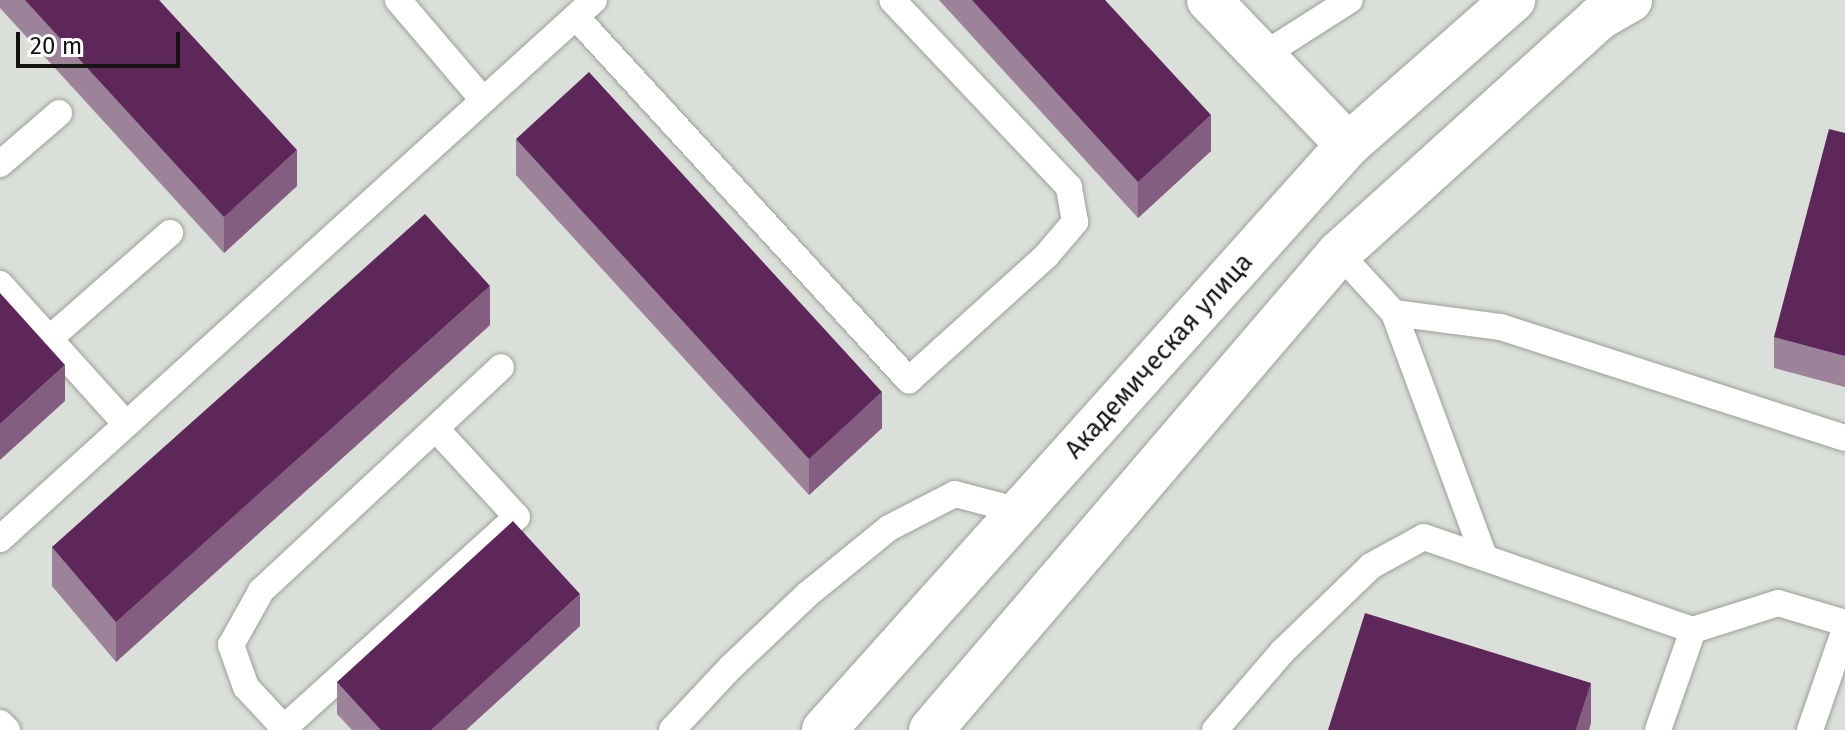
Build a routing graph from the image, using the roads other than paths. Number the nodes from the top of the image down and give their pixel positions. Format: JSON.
{"nodes":[{"id":1,"x":398,"y":0,"type":"edge"},
{"id":2,"x":892,"y":0,"type":"edge"},
{"id":3,"x":1350,"y":0,"type":"edge"},
{"id":4,"x":1513,"y":0,"type":"edge"},
{"id":5,"x":1630,"y":0,"type":"edge"},
{"id":6,"x":1216,"y":2,"type":"edge"},
{"id":7,"x":585,"y":8,"type":"edge"},
{"id":8,"x":1262,"y":56,"type":"junction"},
{"id":9,"x":483,"y":100,"type":"junction"},
{"id":10,"x":59,"y":113,"type":"dead end"},
{"id":11,"x":1348,"y":145,"type":"junction"},
{"id":12,"x":0,"y":164,"type":"edge"},
{"id":13,"x":170,"y":233,"type":"dead end"},
{"id":14,"x":1339,"y":253,"type":"junction"},
{"id":15,"x":0,"y":284,"type":"edge"},
{"id":16,"x":1394,"y":313,"type":"junction"},
{"id":17,"x":49,"y":339,"type":"junction"},
{"id":18,"x":501,"y":367,"type":"dead end"},
{"id":19,"x":125,"y":423,"type":"junction"},
{"id":20,"x":437,"y":430,"type":"junction"},
{"id":21,"x":1845,"y":438,"type":"edge"},
{"id":22,"x":1020,"y":511,"type":"junction"},
{"id":23,"x":0,"y":539,"type":"edge"},
{"id":24,"x":1484,"y":556,"type":"junction"},
{"id":25,"x":1845,"y":626,"type":"edge"},
{"id":26,"x":1693,"y":630,"type":"junction"},
{"id":27,"x":0,"y":723,"type":"edge"},
{"id":28,"x":285,"y":729,"type":"edge"},
{"id":29,"x":7,"y":730,"type":"edge"},
{"id":30,"x":672,"y":730,"type":"edge"},
{"id":31,"x":824,"y":730,"type":"edge"},
{"id":32,"x":931,"y":730,"type":"edge"},
{"id":33,"x":1215,"y":730,"type":"edge"},
{"id":34,"x":1658,"y":730,"type":"edge"},
{"id":35,"x":1810,"y":730,"type":"edge"}],
"edges":[{"from":1,"to":9,"type":"lane"},
{"from":2,"to":7,"type":"lane"},
{"from":3,"to":8,"type":"lane"},
{"from":4,"to":11,"type":"main road","name":"Академическая улица"},
{"from":5,"to":14,"type":"main road"},
{"from":6,"to":8,"type":"main road"},
{"from":7,"to":9,"type":"lane"},
{"from":8,"to":11,"type":"main road"},
{"from":9,"to":19,"type":"lane"},
{"from":10,"to":12,"type":"lane"},
{"from":11,"to":22,"type":"main road","name":"Академическая улица"},
{"from":13,"to":17,"type":"lane"},
{"from":14,"to":16,"type":"lane"},
{"from":14,"to":32,"type":"main road"},
{"from":15,"to":17,"type":"lane"},
{"from":16,"to":21,"type":"lane"},
{"from":16,"to":24,"type":"lane"},
{"from":17,"to":19,"type":"lane"},
{"from":18,"to":20,"type":"lane"},
{"from":19,"to":23,"type":"lane"},
{"from":20,"to":28,"type":"lane"},
{"from":20,"to":28,"type":"lane"},
{"from":22,"to":30,"type":"lane"},
{"from":22,"to":31,"type":"main road","name":"Академическая улица"},
{"from":24,"to":26,"type":"lane"},
{"from":24,"to":33,"type":"lane"},
{"from":25,"to":26,"type":"lane"},
{"from":25,"to":35,"type":"lane"},
{"from":26,"to":34,"type":"lane"},
{"from":27,"to":29,"type":"lane"}]}
